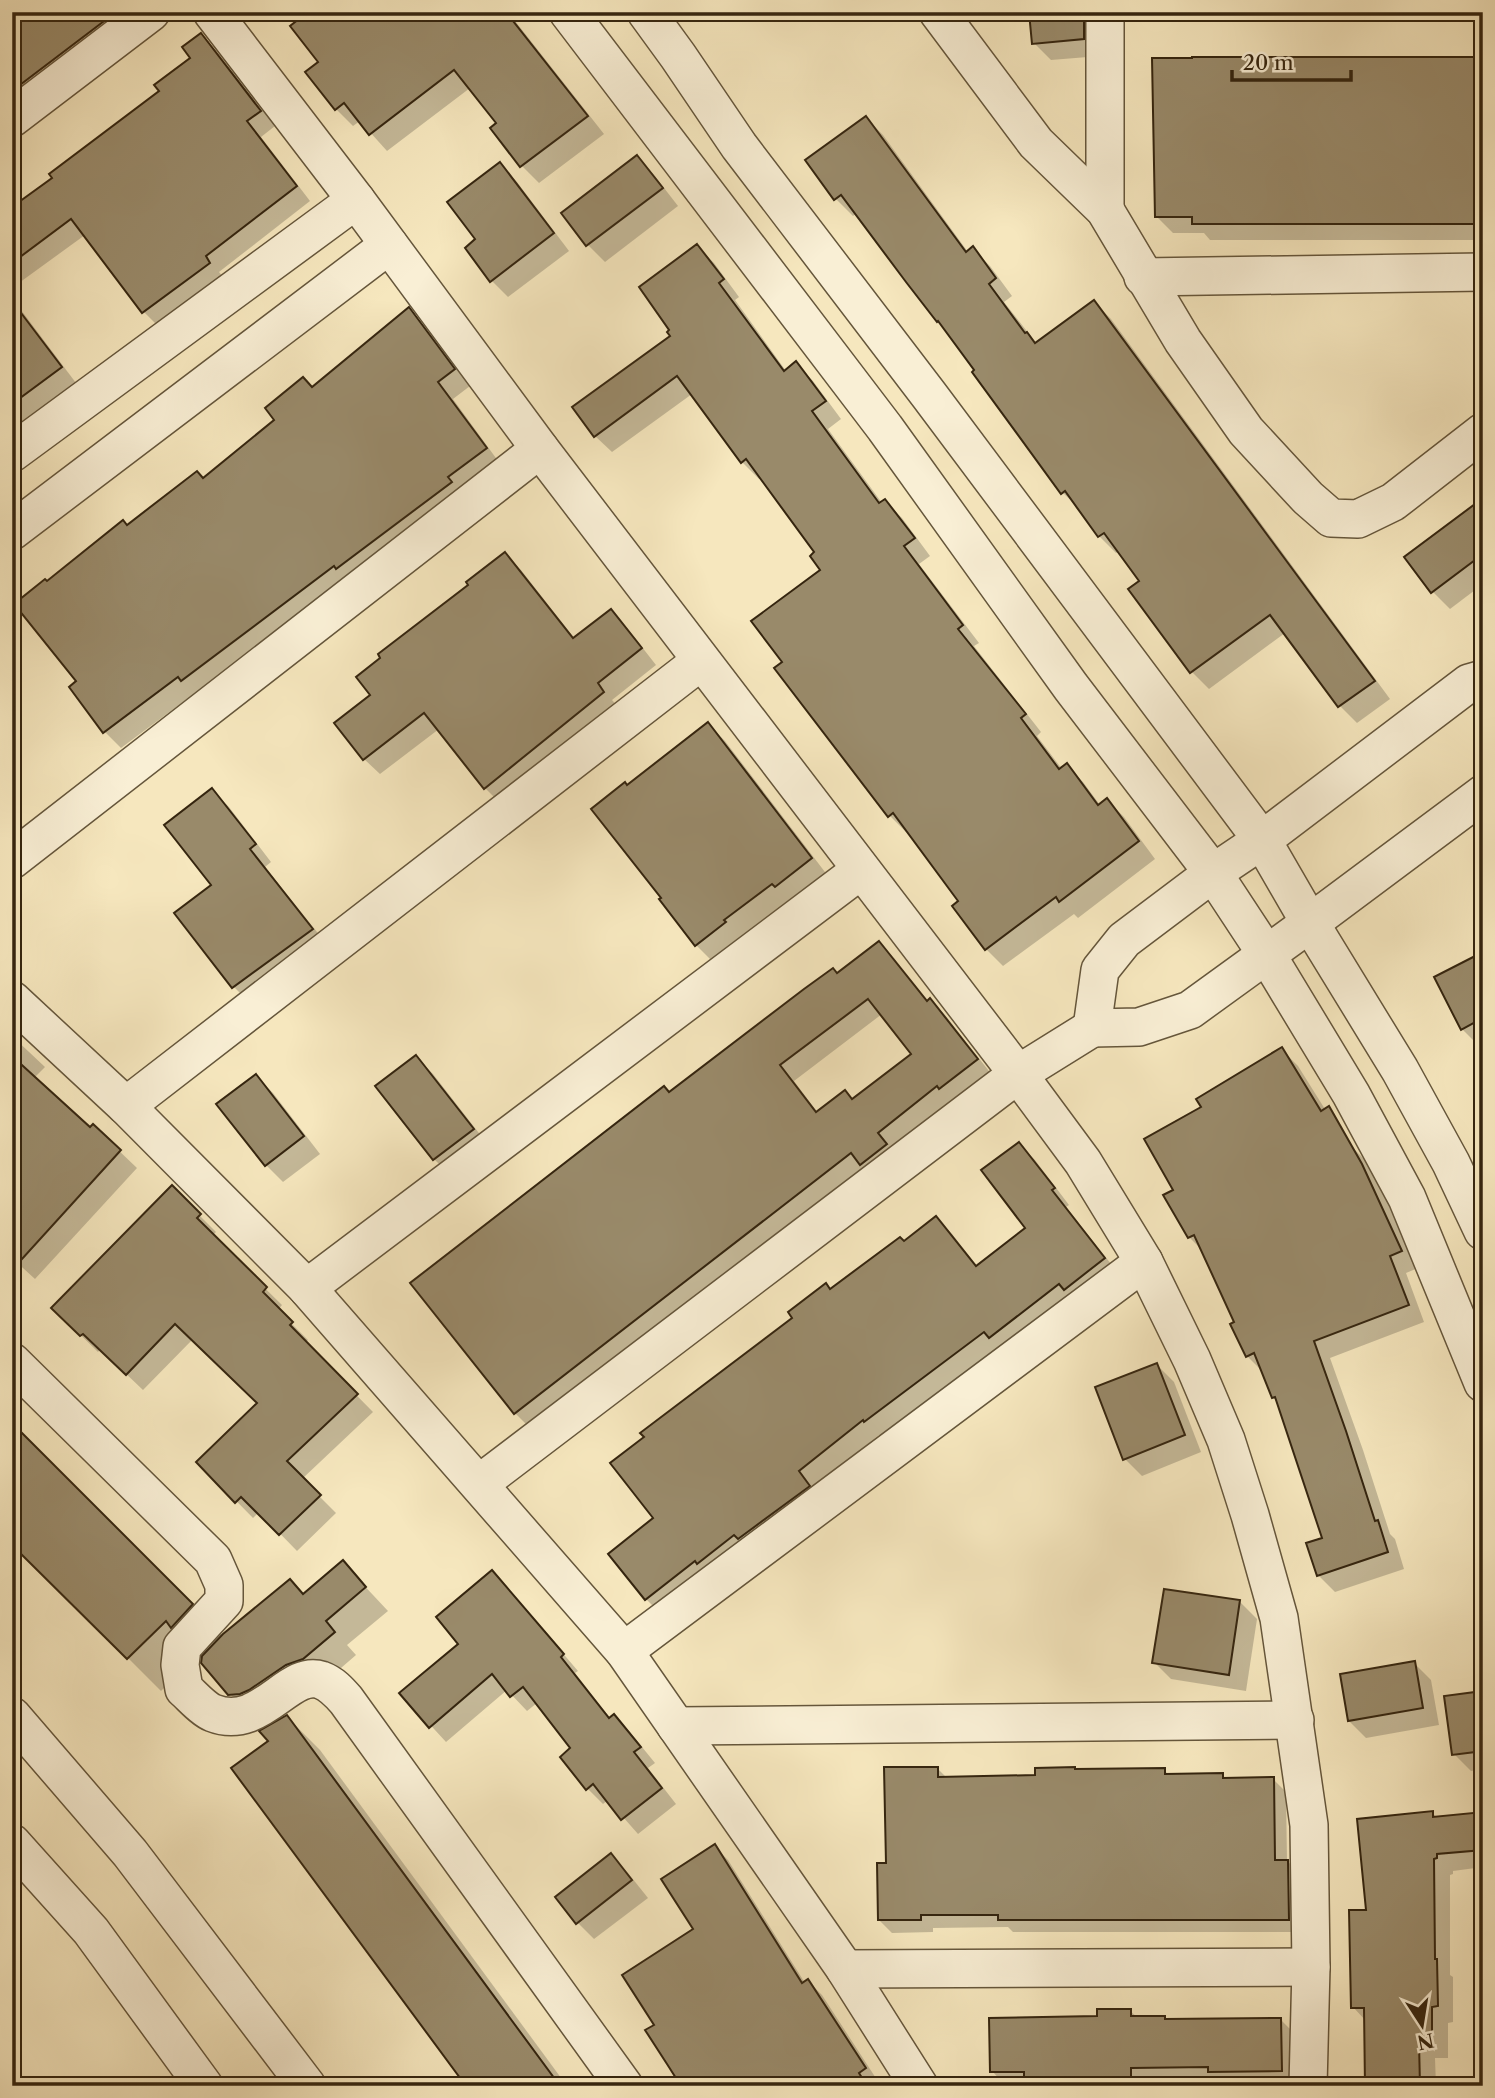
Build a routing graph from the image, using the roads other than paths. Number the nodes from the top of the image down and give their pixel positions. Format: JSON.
{"nodes":[{"id":1,"x":151,"y":12,"type":"edge"},
{"id":2,"x":212,"y":12,"type":"edge"},
{"id":3,"x":568,"y":12,"type":"edge"},
{"id":4,"x":646,"y":12,"type":"edge"},
{"id":5,"x":938,"y":12,"type":"edge"},
{"id":6,"x":1105,"y":12,"type":"edge"},
{"id":7,"x":12,"y":118,"type":"edge"},
{"id":8,"x":739,"y":146,"type":"junction"},
{"id":9,"x":696,"y":182,"type":"junction"},
{"id":10,"x":356,"y":200,"type":"junction"},
{"id":11,"x":1105,"y":210,"type":"junction"},
{"id":12,"x":389,"y":245,"type":"junction"},
{"id":13,"x":1483,"y":272,"type":"edge"},
{"id":14,"x":1143,"y":276,"type":"junction"},
{"id":15,"x":1483,"y":432,"type":"edge"},
{"id":16,"x":540,"y":449,"type":"junction"},
{"id":17,"x":12,"y":453,"type":"edge"},
{"id":18,"x":12,"y":531,"type":"edge"},
{"id":19,"x":701,"y":661,"type":"junction"},
{"id":20,"x":1483,"y":678,"type":"edge"},
{"id":21,"x":1483,"y":794,"type":"edge"},
{"id":22,"x":1262,"y":840,"type":"junction"},
{"id":23,"x":12,"y":860,"type":"edge"},
{"id":24,"x":861,"y":870,"type":"junction"},
{"id":25,"x":1213,"y":873,"type":"junction"},
{"id":26,"x":1310,"y":923,"type":"junction"},
{"id":27,"x":1267,"y":955,"type":"junction"},
{"id":28,"x":12,"y":1000,"type":"edge"},
{"id":29,"x":1092,"y":1028,"type":"junction"},
{"id":30,"x":1018,"y":1074,"type":"junction"},
{"id":31,"x":126,"y":1106,"type":"junction"},
{"id":32,"x":1483,"y":1231,"type":"edge"},
{"id":33,"x":1144,"y":1262,"type":"junction"},
{"id":34,"x":307,"y":1288,"type":"junction"},
{"id":35,"x":12,"y":1362,"type":"edge"},
{"id":36,"x":1483,"y":1383,"type":"edge"},
{"id":37,"x":479,"y":1484,"type":"junction"},
{"id":38,"x":624,"y":1651,"type":"junction"},
{"id":39,"x":12,"y":1716,"type":"edge"},
{"id":40,"x":1295,"y":1720,"type":"junction"},
{"id":41,"x":676,"y":1726,"type":"junction"},
{"id":42,"x":12,"y":1843,"type":"edge"},
{"id":43,"x":1311,"y":1967,"type":"junction"},
{"id":44,"x":845,"y":1969,"type":"junction"},
{"id":45,"x":204,"y":2086,"type":"edge"},
{"id":46,"x":307,"y":2086,"type":"edge"},
{"id":47,"x":624,"y":2086,"type":"edge"},
{"id":48,"x":919,"y":2086,"type":"edge"},
{"id":49,"x":1308,"y":2086,"type":"edge"}],
"edges":[{"from":1,"to":7,"type":"street"},
{"from":2,"to":10,"type":"street"},
{"from":3,"to":9,"type":"street"},
{"from":4,"to":8,"type":"street"},
{"from":5,"to":11,"type":"street"},
{"from":6,"to":11,"type":"street"},
{"from":8,"to":9,"type":"street"},
{"from":8,"to":22,"type":"street"},
{"from":9,"to":25,"type":"street"},
{"from":10,"to":12,"type":"street"},
{"from":10,"to":17,"type":"street"},
{"from":11,"to":14,"type":"street"},
{"from":12,"to":16,"type":"street"},
{"from":12,"to":18,"type":"street"},
{"from":13,"to":14,"type":"street"},
{"from":14,"to":15,"type":"street"},
{"from":16,"to":19,"type":"street"},
{"from":16,"to":23,"type":"street"},
{"from":19,"to":24,"type":"street"},
{"from":19,"to":31,"type":"street"},
{"from":20,"to":22,"type":"street"},
{"from":21,"to":26,"type":"street"},
{"from":22,"to":25,"type":"street"},
{"from":22,"to":26,"type":"street"},
{"from":24,"to":30,"type":"street"},
{"from":24,"to":34,"type":"street"},
{"from":25,"to":27,"type":"street"},
{"from":25,"to":29,"type":"street"},
{"from":26,"to":27,"type":"street"},
{"from":26,"to":32,"type":"street"},
{"from":27,"to":29,"type":"street"},
{"from":27,"to":36,"type":"street"},
{"from":28,"to":31,"type":"street"},
{"from":29,"to":30,"type":"street"},
{"from":30,"to":33,"type":"street"},
{"from":30,"to":37,"type":"street"},
{"from":31,"to":34,"type":"street"},
{"from":33,"to":38,"type":"street"},
{"from":33,"to":40,"type":"street"},
{"from":34,"to":37,"type":"street"},
{"from":35,"to":47,"type":"street"},
{"from":37,"to":38,"type":"street"},
{"from":38,"to":41,"type":"street"},
{"from":39,"to":46,"type":"street"},
{"from":40,"to":41,"type":"street"},
{"from":40,"to":43,"type":"street"},
{"from":41,"to":44,"type":"street"},
{"from":42,"to":45,"type":"street"},
{"from":43,"to":44,"type":"street"},
{"from":43,"to":49,"type":"street"},
{"from":44,"to":48,"type":"street"}]}
